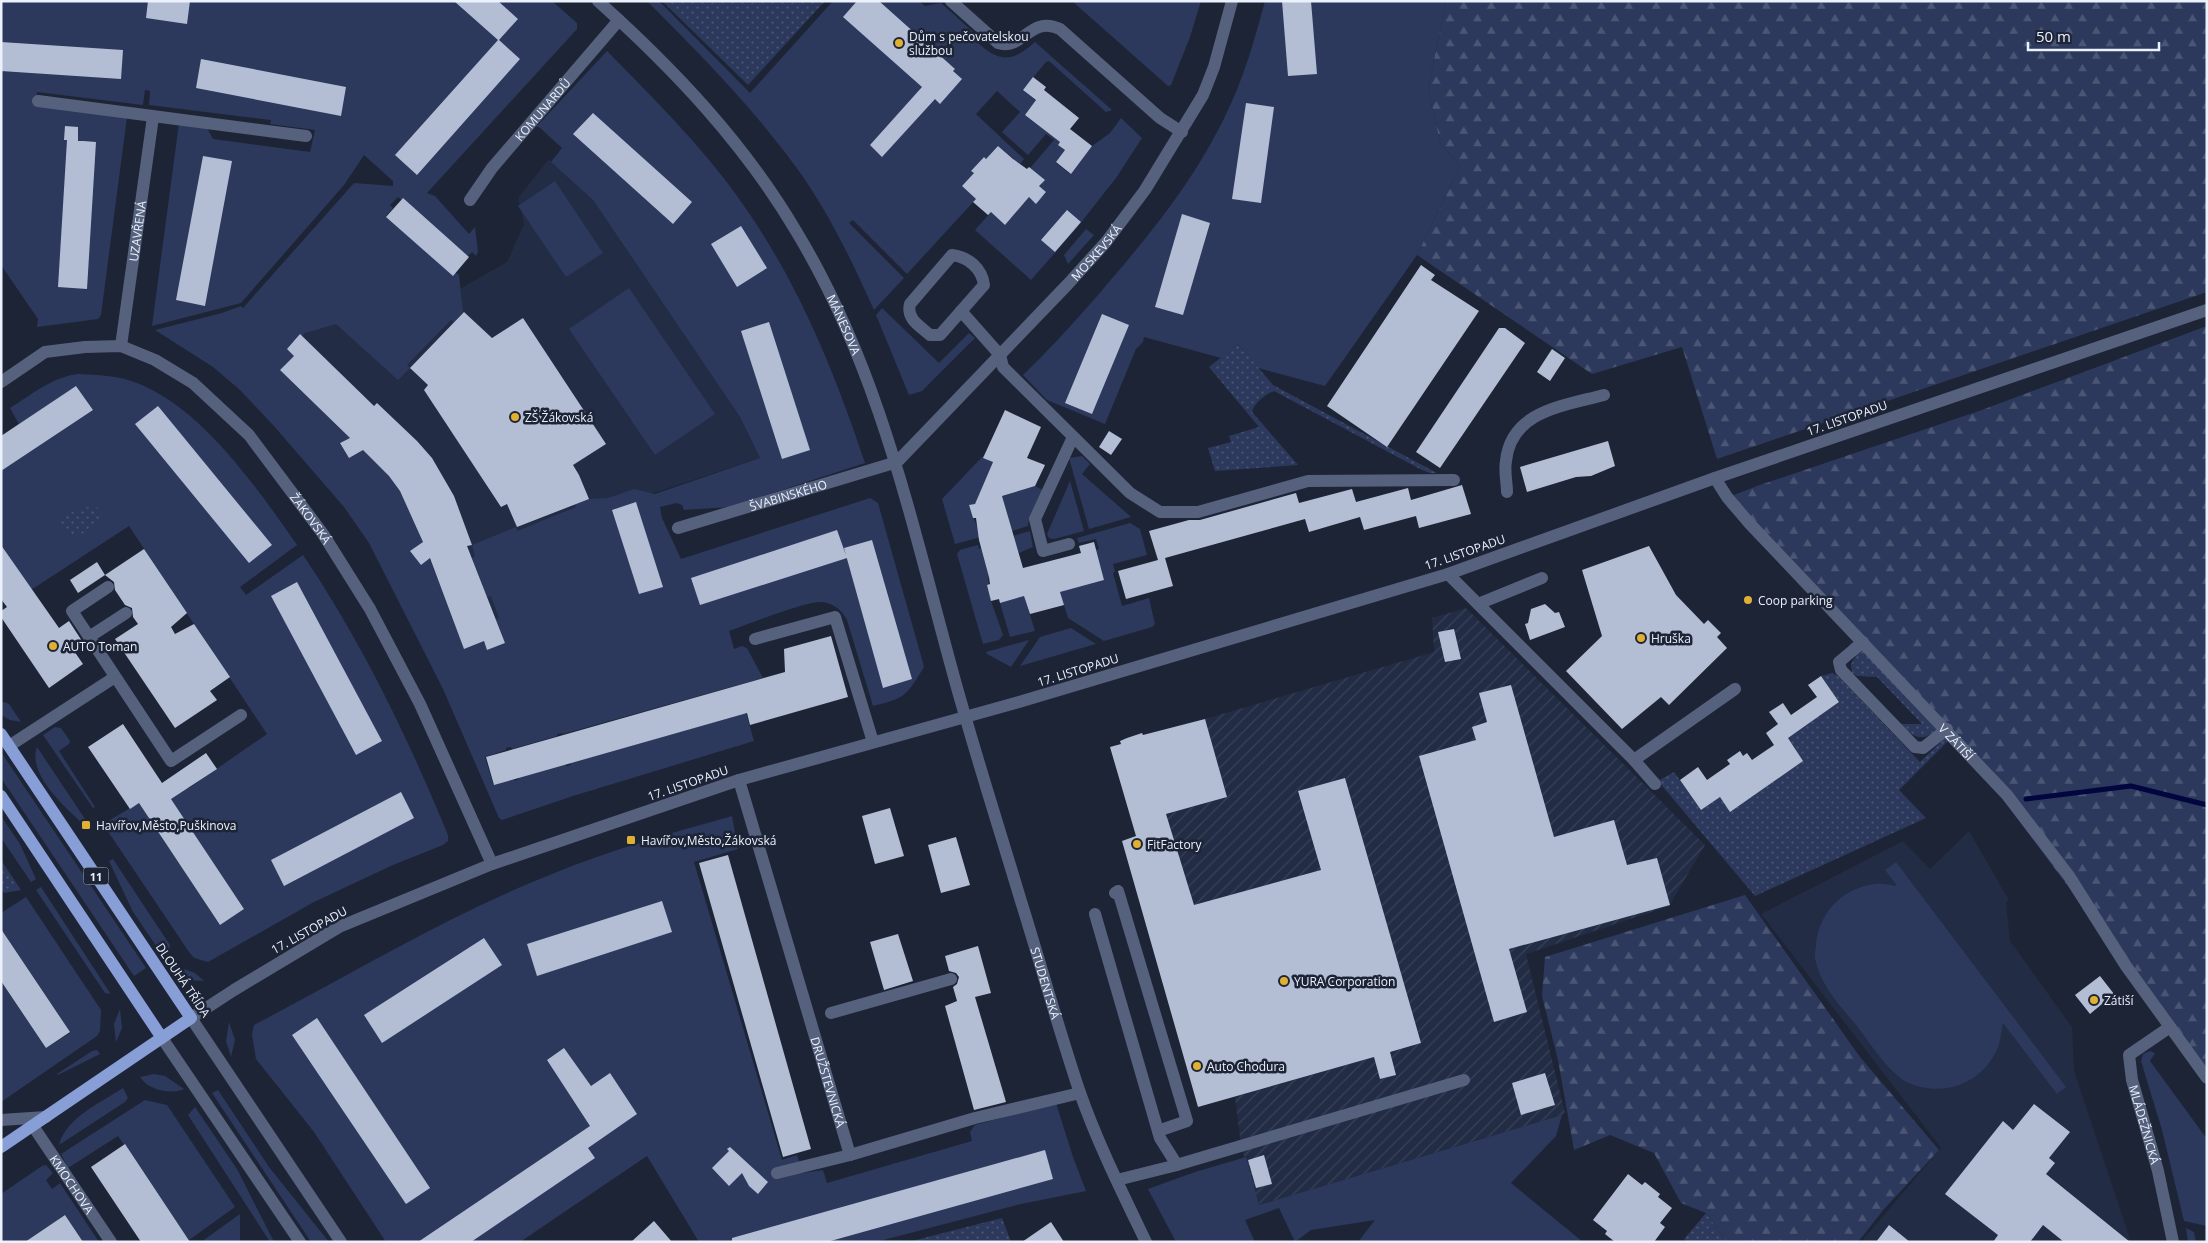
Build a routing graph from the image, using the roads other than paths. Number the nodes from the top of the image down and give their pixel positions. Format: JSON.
{"nodes":[{"id":1,"x":598,"y":1,"type":"edge"},
{"id":2,"x":951,"y":1,"type":"edge"},
{"id":3,"x":1232,"y":1,"type":"edge"},
{"id":4,"x":619,"y":20,"type":"junction"},
{"id":5,"x":38,"y":101,"type":"dead end"},
{"id":6,"x":153,"y":117,"type":"junction"},
{"id":7,"x":1182,"y":132,"type":"junction"},
{"id":8,"x":306,"y":136,"type":"dead end"},
{"id":9,"x":470,"y":200,"type":"dead end"},
{"id":10,"x":2207,"y":310,"type":"edge"},
{"id":11,"x":961,"y":311,"type":"junction"},
{"id":12,"x":121,"y":346,"type":"junction"},
{"id":13,"x":1000,"y":355,"type":"junction"},
{"id":14,"x":1,"y":382,"type":"edge"},
{"id":15,"x":1604,"y":395,"type":"dead end"},
{"id":16,"x":1073,"y":437,"type":"junction"},
{"id":17,"x":897,"y":462,"type":"junction"},
{"id":18,"x":1715,"y":478,"type":"junction"},
{"id":19,"x":1454,"y":480,"type":"dead end"},
{"id":20,"x":1508,"y":492,"type":"dead end"},
{"id":21,"x":678,"y":528,"type":"dead end"},
{"id":22,"x":1069,"y":544,"type":"dead end"},
{"id":23,"x":1448,"y":574,"type":"junction"},
{"id":24,"x":1542,"y":578,"type":"dead end"},
{"id":25,"x":108,"y":587,"type":"dead end"},
{"id":26,"x":1478,"y":604,"type":"junction"},
{"id":27,"x":126,"y":613,"type":"dead end"},
{"id":28,"x":89,"y":637,"type":"junction"},
{"id":29,"x":755,"y":639,"type":"dead end"},
{"id":30,"x":1863,"y":642,"type":"junction"},
{"id":31,"x":115,"y":677,"type":"junction"},
{"id":32,"x":1735,"y":689,"type":"dead end"},
{"id":33,"x":241,"y":715,"type":"dead end"},
{"id":34,"x":966,"y":716,"type":"junction"},
{"id":35,"x":1946,"y":730,"type":"junction"},
{"id":36,"x":1,"y":734,"type":"edge"},
{"id":37,"x":873,"y":742,"type":"junction"},
{"id":38,"x":10,"y":746,"type":"junction"},
{"id":39,"x":1634,"y":760,"type":"junction"},
{"id":40,"x":740,"y":780,"type":"junction"},
{"id":41,"x":1655,"y":784,"type":"dead end"},
{"id":42,"x":1,"y":796,"type":"edge"},
{"id":43,"x":492,"y":864,"type":"junction"},
{"id":44,"x":1120,"y":895,"type":"dead end"},
{"id":45,"x":1095,"y":914,"type":"dead end"},
{"id":46,"x":951,"y":979,"type":"dead end"},
{"id":47,"x":831,"y":1013,"type":"dead end"},
{"id":48,"x":191,"y":1018,"type":"junction"},
{"id":49,"x":2170,"y":1028,"type":"junction"},
{"id":50,"x":162,"y":1038,"type":"junction"},
{"id":51,"x":2207,"y":1078,"type":"edge"},
{"id":52,"x":1464,"y":1080,"type":"dead end"},
{"id":53,"x":1080,"y":1093,"type":"junction"},
{"id":54,"x":46,"y":1116,"type":"junction"},
{"id":55,"x":1,"y":1120,"type":"edge"},
{"id":56,"x":33,"y":1126,"type":"junction"},
{"id":57,"x":1161,"y":1135,"type":"junction"},
{"id":58,"x":1,"y":1147,"type":"edge"},
{"id":59,"x":850,"y":1155,"type":"junction"},
{"id":60,"x":1177,"y":1165,"type":"junction"},
{"id":61,"x":777,"y":1173,"type":"dead end"},
{"id":62,"x":1116,"y":1180,"type":"junction"},
{"id":63,"x":110,"y":1242,"type":"edge"},
{"id":64,"x":300,"y":1242,"type":"edge"},
{"id":65,"x":341,"y":1242,"type":"edge"},
{"id":66,"x":1146,"y":1242,"type":"edge"},
{"id":67,"x":2173,"y":1242,"type":"edge"}],
"edges":[{"from":1,"to":4,"type":"street","name":"MÁNESOVA"},
{"from":2,"to":7,"type":"street"},
{"from":3,"to":7,"type":"street","name":"MOSKEVSKÁ"},
{"from":4,"to":9,"type":"street","name":"KOMUNARDŮ"},
{"from":4,"to":17,"type":"street","name":"MÁNESOVA"},
{"from":5,"to":6,"type":"street"},
{"from":6,"to":8,"type":"street"},
{"from":6,"to":12,"type":"street","name":"UZAVŘENÁ"},
{"from":7,"to":13,"type":"street","name":"MOSKEVSKÁ"},
{"from":10,"to":18,"type":"street","name":"17. LISTOPADU"},
{"from":11,"to":11,"type":"street"},
{"from":11,"to":13,"type":"street"},
{"from":12,"to":14,"type":"street","name":"ŽÁKOVSKÁ"},
{"from":12,"to":43,"type":"street","name":"ŽÁKOVSKÁ"},
{"from":13,"to":16,"type":"street"},
{"from":13,"to":17,"type":"street","name":"MOSKEVSKÁ"},
{"from":15,"to":20,"type":"street"},
{"from":16,"to":19,"type":"street"},
{"from":16,"to":22,"type":"street"},
{"from":17,"to":21,"type":"street","name":"ŠVABINSKÉHO"},
{"from":17,"to":34,"type":"street","name":"MÁNESOVA"},
{"from":18,"to":23,"type":"street","name":"17. LISTOPADU"},
{"from":18,"to":30,"type":"street","name":"V ZÁTIŠÍ"},
{"from":23,"to":26,"type":"street"},
{"from":23,"to":34,"type":"street","name":"17. LISTOPADU"},
{"from":24,"to":26,"type":"street"},
{"from":25,"to":28,"type":"street"},
{"from":26,"to":39,"type":"street"},
{"from":27,"to":28,"type":"street"},
{"from":28,"to":31,"type":"street"},
{"from":29,"to":37,"type":"street"},
{"from":30,"to":35,"type":"street","name":"V ZÁTIŠÍ"},
{"from":30,"to":35,"type":"street"},
{"from":31,"to":33,"type":"street"},
{"from":31,"to":38,"type":"street"},
{"from":32,"to":39,"type":"street"},
{"from":34,"to":37,"type":"street","name":"17. LISTOPADU"},
{"from":34,"to":53,"type":"street","name":"STUDENTSKÁ"},
{"from":35,"to":49,"type":"street","name":"V ZÁTIŠÍ"},
{"from":36,"to":38,"type":"main road","name":"DLOUHÁ TŘÍDA","number":"11"},
{"from":37,"to":40,"type":"street","name":"17. LISTOPADU"},
{"from":38,"to":48,"type":"main road","name":"DLOUHÁ TŘÍDA","number":"11"},
{"from":39,"to":41,"type":"street"},
{"from":40,"to":43,"type":"street","name":"17. LISTOPADU"},
{"from":40,"to":59,"type":"street","name":"DRUŽSTEVNICKÁ"},
{"from":42,"to":50,"type":"main road"},
{"from":43,"to":48,"type":"street","name":"17. LISTOPADU"},
{"from":44,"to":57,"type":"street"},
{"from":45,"to":57,"type":"street"},
{"from":46,"to":47,"type":"street"},
{"from":48,"to":50,"type":"main road","name":"17. LISTOPADU"},
{"from":48,"to":65,"type":"street","name":"DLOUHÁ TŘÍDA"},
{"from":49,"to":51,"type":"street","name":"V ZÁTIŠÍ"},
{"from":49,"to":67,"type":"street","name":"MLÁDEŽNICKÁ"},
{"from":50,"to":54,"type":"main road","name":"17. LISTOPADU"},
{"from":50,"to":64,"type":"street"},
{"from":52,"to":60,"type":"street"},
{"from":53,"to":59,"type":"street"},
{"from":53,"to":62,"type":"street","name":"STUDENTSKÁ"},
{"from":54,"to":55,"type":"street"},
{"from":54,"to":56,"type":"main road","name":"17. LISTOPADU"},
{"from":56,"to":58,"type":"main road","name":"17. LISTOPADU"},
{"from":56,"to":63,"type":"street","name":"KMOCHOVA"},
{"from":57,"to":60,"type":"street"},
{"from":59,"to":61,"type":"street"},
{"from":60,"to":62,"type":"street"},
{"from":62,"to":66,"type":"street","name":"STUDENTSKÁ"}]}
